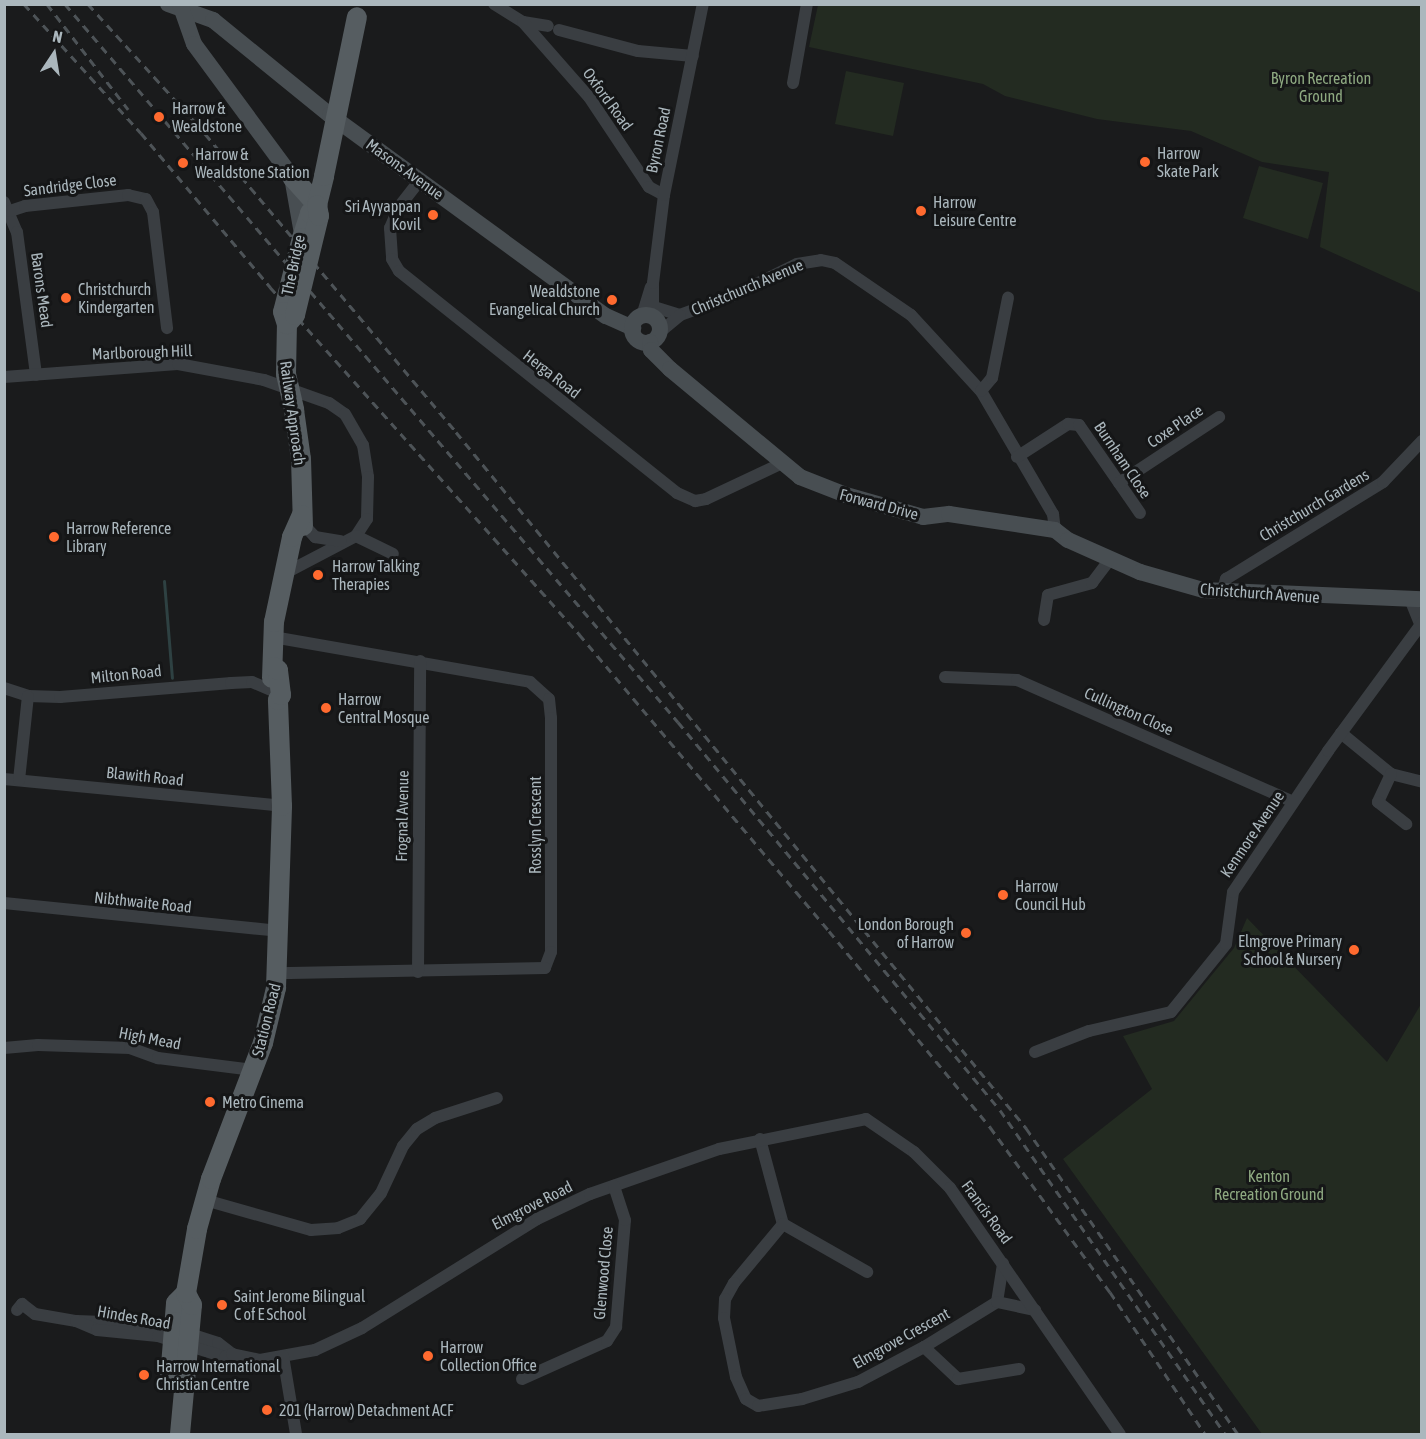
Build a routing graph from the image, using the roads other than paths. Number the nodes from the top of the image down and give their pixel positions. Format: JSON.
{"nodes":[{"id":1,"x":494,"y":4,"type":"edge"},
{"id":2,"x":703,"y":4,"type":"edge"},
{"id":3,"x":807,"y":4,"type":"edge"},
{"id":4,"x":176,"y":5,"type":"edge"},
{"id":5,"x":358,"y":9,"type":"edge"},
{"id":6,"x":523,"y":22,"type":"junction"},
{"id":7,"x":217,"y":23,"type":"junction"},
{"id":8,"x":194,"y":44,"type":"junction"},
{"id":9,"x":693,"y":56,"type":"junction"},
{"id":10,"x":793,"y":82,"type":"dead end"},
{"id":11,"x":324,"y":176,"type":"junction"},
{"id":12,"x":420,"y":180,"type":"junction"},
{"id":13,"x":296,"y":183,"type":"junction"},
{"id":14,"x":664,"y":195,"type":"junction"},
{"id":15,"x":317,"y":205,"type":"junction"},
{"id":16,"x":6,"y":206,"type":"edge"},
{"id":17,"x":302,"y":238,"type":"junction"},
{"id":18,"x":1008,"y":298,"type":"dead end"},
{"id":19,"x":680,"y":315,"type":"junction"},
{"id":20,"x":287,"y":324,"type":"junction"},
{"id":21,"x":649,"y":324,"type":"junction"},
{"id":22,"x":167,"y":328,"type":"dead end"},
{"id":23,"x":36,"y":375,"type":"junction"},
{"id":24,"x":4,"y":378,"type":"edge"},
{"id":25,"x":981,"y":391,"type":"junction"},
{"id":26,"x":1219,"y":417,"type":"dead end"},
{"id":27,"x":1422,"y":441,"type":"edge"},
{"id":28,"x":1017,"y":457,"type":"junction"},
{"id":29,"x":782,"y":463,"type":"junction"},
{"id":30,"x":1119,"y":483,"type":"junction"},
{"id":31,"x":1140,"y":513,"type":"dead end"},
{"id":32,"x":303,"y":520,"type":"junction"},
{"id":33,"x":1054,"y":530,"type":"junction"},
{"id":34,"x":350,"y":538,"type":"junction"},
{"id":35,"x":393,"y":554,"type":"dead end"},
{"id":36,"x":1110,"y":559,"type":"junction"},
{"id":37,"x":287,"y":577,"type":"junction"},
{"id":38,"x":1222,"y":592,"type":"junction"},
{"id":39,"x":1416,"y":599,"type":"edge"},
{"id":40,"x":1044,"y":620,"type":"dead end"},
{"id":41,"x":1421,"y":624,"type":"edge"},
{"id":42,"x":273,"y":637,"type":"junction"},
{"id":43,"x":420,"y":661,"type":"junction"},
{"id":44,"x":945,"y":677,"type":"dead end"},
{"id":45,"x":252,"y":682,"type":"junction"},
{"id":46,"x":274,"y":683,"type":"junction"},
{"id":47,"x":4,"y":688,"type":"edge"},
{"id":48,"x":28,"y":696,"type":"junction"},
{"id":49,"x":1341,"y":733,"type":"junction"},
{"id":50,"x":1391,"y":774,"type":"junction"},
{"id":51,"x":4,"y":778,"type":"edge"},
{"id":52,"x":19,"y":780,"type":"junction"},
{"id":53,"x":1422,"y":782,"type":"edge"},
{"id":54,"x":1293,"y":802,"type":"junction"},
{"id":55,"x":282,"y":806,"type":"junction"},
{"id":56,"x":1406,"y":824,"type":"dead end"},
{"id":57,"x":4,"y":903,"type":"edge"},
{"id":58,"x":279,"y":931,"type":"junction"},
{"id":59,"x":418,"y":972,"type":"junction"},
{"id":60,"x":277,"y":973,"type":"junction"},
{"id":61,"x":4,"y":1048,"type":"edge"},
{"id":62,"x":1035,"y":1052,"type":"dead end"},
{"id":63,"x":253,"y":1070,"type":"junction"},
{"id":64,"x":497,"y":1098,"type":"dead end"},
{"id":65,"x":866,"y":1119,"type":"joint"},
{"id":66,"x":760,"y":1139,"type":"junction"},
{"id":67,"x":614,"y":1186,"type":"junction"},
{"id":68,"x":205,"y":1200,"type":"junction"},
{"id":69,"x":783,"y":1224,"type":"junction"},
{"id":70,"x":1003,"y":1263,"type":"junction"},
{"id":71,"x":867,"y":1272,"type":"dead end"},
{"id":72,"x":997,"y":1302,"type":"junction"},
{"id":73,"x":1035,"y":1310,"type":"junction"},
{"id":74,"x":16,"y":1311,"type":"edge"},
{"id":75,"x":180,"y":1336,"type":"junction"},
{"id":76,"x":924,"y":1347,"type":"junction"},
{"id":77,"x":283,"y":1356,"type":"junction"},
{"id":78,"x":1019,"y":1369,"type":"dead end"},
{"id":79,"x":522,"y":1379,"type":"dead end"},
{"id":80,"x":168,"y":1434,"type":"edge"},
{"id":81,"x":180,"y":1434,"type":"edge"},
{"id":82,"x":296,"y":1434,"type":"edge"},
{"id":83,"x":1120,"y":1434,"type":"edge"}],
"edges":[{"from":1,"to":6,"type":"street"},
{"from":2,"to":9,"type":"street","name":"Byron Road"},
{"from":3,"to":10,"type":"street"},
{"from":4,"to":7,"type":"street","name":"Masons Avenue"},
{"from":4,"to":8,"type":"street","name":"The Bridge"},
{"from":5,"to":11,"type":"main road","bridge":true},
{"from":6,"to":9,"type":"street"},
{"from":6,"to":14,"type":"street","name":"Oxford Road"},
{"from":7,"to":8,"type":"street"},
{"from":7,"to":12,"type":"street","name":"Masons Avenue"},
{"from":8,"to":13,"type":"street","name":"The Bridge"},
{"from":9,"to":14,"type":"street","name":"Byron Road"},
{"from":11,"to":13,"type":"street"},
{"from":11,"to":15,"type":"main road"},
{"from":12,"to":21,"type":"street","name":"Masons Avenue"},
{"from":12,"to":29,"type":"street","name":"Herga Road"},
{"from":13,"to":15,"type":"main road"},
{"from":13,"to":17,"type":"street","name":"The Bridge"},
{"from":14,"to":21,"type":"street","name":"Byron Road"},
{"from":15,"to":17,"type":"main road"},
{"from":15,"to":20,"type":"main road","name":"The Bridge","bridge":true},
{"from":16,"to":22,"type":"street","name":"Sandridge Close"},
{"from":16,"to":23,"type":"street","name":"Barons Mead"},
{"from":17,"to":20,"type":"main road","name":"The Bridge","bridge":true},
{"from":18,"to":25,"type":"street"},
{"from":19,"to":21,"type":"street","name":"Christchurch Avenue"},
{"from":19,"to":21,"type":"street","name":"Christchurch Avenue"},
{"from":19,"to":25,"type":"street","name":"Christchurch Avenue"},
{"from":20,"to":32,"type":"main road","name":"Railway Approach","bridge":true},
{"from":21,"to":29,"type":"street"},
{"from":23,"to":24,"type":"street","name":"Marlborough Hill"},
{"from":23,"to":34,"type":"street","name":"Marlborough Hill"},
{"from":25,"to":28,"type":"street","name":"Christchurch Avenue"},
{"from":26,"to":30,"type":"street","name":"Coxe Place"},
{"from":27,"to":38,"type":"street","name":"Christchurch Gardens"},
{"from":28,"to":30,"type":"street","name":"Burnham Close"},
{"from":28,"to":33,"type":"street","name":"Christchurch Avenue"},
{"from":29,"to":33,"type":"street","name":"Forward Drive"},
{"from":30,"to":31,"type":"street","name":"Burnham Close"},
{"from":32,"to":34,"type":"street"},
{"from":32,"to":37,"type":"main road","name":"Station Road"},
{"from":33,"to":36,"type":"street","name":"Christchurch Avenue"},
{"from":34,"to":35,"type":"street"},
{"from":34,"to":37,"type":"street"},
{"from":36,"to":38,"type":"street","name":"Christchurch Avenue"},
{"from":36,"to":40,"type":"street"},
{"from":37,"to":42,"type":"main road","name":"Station Road"},
{"from":38,"to":39,"type":"street","name":"Christchurch Avenue"},
{"from":39,"to":41,"type":"street","name":"Kenmore Avenue"},
{"from":41,"to":49,"type":"street","name":"Kenmore Avenue"},
{"from":42,"to":43,"type":"street","name":"Rosslyn Crescent"},
{"from":42,"to":46,"type":"main road","name":"Station Road"},
{"from":43,"to":59,"type":"street","name":"Frognal Avenue"},
{"from":43,"to":59,"type":"street","name":"Rosslyn Crescent"},
{"from":44,"to":54,"type":"street","name":"Cullington Close"},
{"from":45,"to":46,"type":"street","name":"Milton Road"},
{"from":45,"to":46,"type":"street","name":"Milton Road"},
{"from":45,"to":48,"type":"street","name":"Milton Road"},
{"from":46,"to":55,"type":"main road","name":"Station Road"},
{"from":47,"to":48,"type":"street","name":"Milton Road"},
{"from":48,"to":52,"type":"street"},
{"from":49,"to":50,"type":"street"},
{"from":49,"to":54,"type":"street","name":"Kenmore Avenue"},
{"from":50,"to":53,"type":"street"},
{"from":50,"to":56,"type":"street"},
{"from":51,"to":52,"type":"street","name":"Blawith Road"},
{"from":52,"to":55,"type":"street","name":"Blawith Road"},
{"from":54,"to":62,"type":"street","name":"Kenmore Avenue"},
{"from":55,"to":58,"type":"main road","name":"Station Road"},
{"from":57,"to":58,"type":"street","name":"Nibthwaite Road"},
{"from":58,"to":60,"type":"main road","name":"Station Road"},
{"from":59,"to":60,"type":"street","name":"Rosslyn Crescent"},
{"from":60,"to":63,"type":"main road","name":"Station Road"},
{"from":61,"to":63,"type":"street","name":"High Mead"},
{"from":63,"to":68,"type":"main road","name":"Station Road"},
{"from":64,"to":68,"type":"street"},
{"from":65,"to":66,"type":"street","name":"Elmgrove Road"},
{"from":65,"to":70,"type":"street","name":"Francis Road"},
{"from":66,"to":67,"type":"street","name":"Elmgrove Road"},
{"from":66,"to":69,"type":"street"},
{"from":67,"to":77,"type":"street","name":"Elmgrove Road"},
{"from":67,"to":79,"type":"street","name":"Glenwood Close"},
{"from":68,"to":75,"type":"main road","name":"Station Road"},
{"from":69,"to":71,"type":"street"},
{"from":69,"to":76,"type":"street","name":"Elmgrove Crescent"},
{"from":70,"to":72,"type":"street"},
{"from":70,"to":73,"type":"street","name":"Francis Road"},
{"from":72,"to":73,"type":"street"},
{"from":72,"to":76,"type":"street","name":"Elmgrove Crescent"},
{"from":73,"to":83,"type":"street","name":"Francis Road"},
{"from":74,"to":75,"type":"street","name":"Hindes Road"},
{"from":75,"to":77,"type":"street","name":"Elmgrove Road"},
{"from":75,"to":80,"type":"main road","name":"Station Road"},
{"from":75,"to":81,"type":"main road","name":"Station Road"},
{"from":76,"to":78,"type":"street"},
{"from":77,"to":82,"type":"street"}]}
